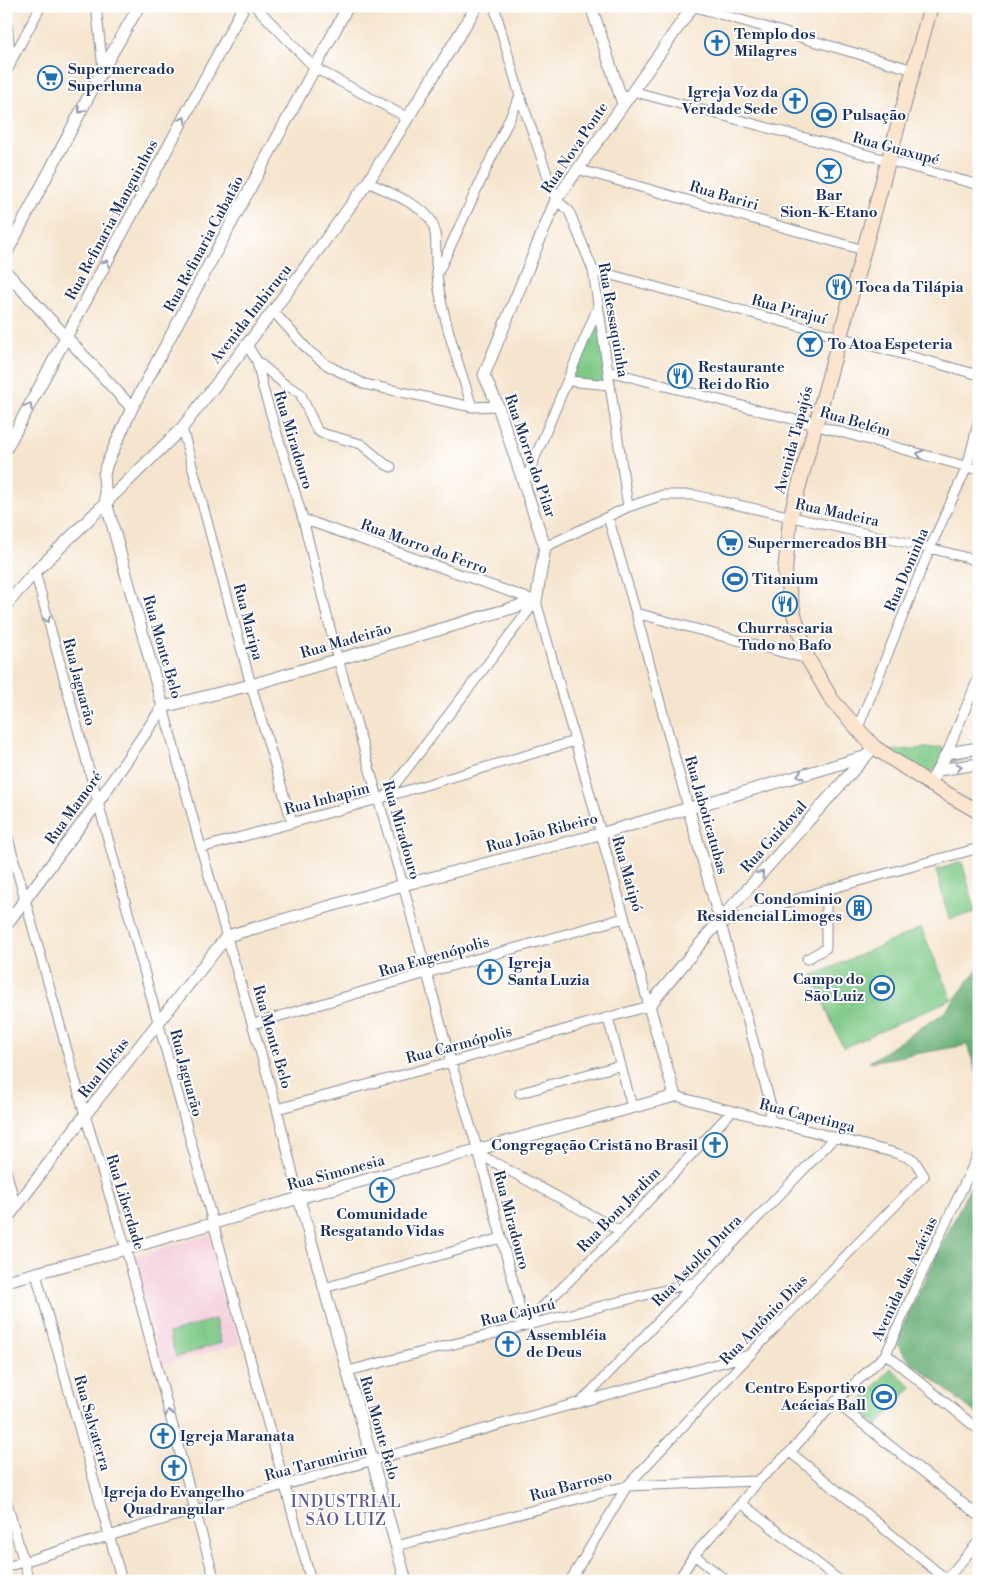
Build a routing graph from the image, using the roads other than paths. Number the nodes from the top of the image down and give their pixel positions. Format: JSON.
{"nodes":[{"id":1,"x":41,"y":6,"type":"edge"},
{"id":2,"x":96,"y":6,"type":"edge"},
{"id":3,"x":139,"y":6,"type":"edge"},
{"id":4,"x":244,"y":6,"type":"edge"},
{"id":5,"x":255,"y":6,"type":"edge"},
{"id":6,"x":348,"y":6,"type":"edge"},
{"id":7,"x":477,"y":6,"type":"edge"},
{"id":8,"x":494,"y":6,"type":"edge"},
{"id":9,"x":591,"y":6,"type":"edge"},
{"id":10,"x":931,"y":6,"type":"edge"},
{"id":11,"x":690,"y":7,"type":"edge"},
{"id":12,"x":6,"y":25,"type":"edge"},
{"id":13,"x":8,"y":66,"type":"edge"},
{"id":14,"x":315,"y":68,"type":"junction"},
{"id":15,"x":103,"y":69,"type":"junction"},
{"id":16,"x":914,"y":70,"type":"junction"},
{"id":17,"x":632,"y":92,"type":"junction"},
{"id":18,"x":520,"y":96,"type":"junction"},
{"id":19,"x":623,"y":104,"type":"junction"},
{"id":20,"x":408,"y":118,"type":"junction"},
{"id":21,"x":887,"y":162,"type":"junction"},
{"id":22,"x":577,"y":168,"type":"junction"},
{"id":23,"x":368,"y":182,"type":"junction"},
{"id":24,"x":979,"y":185,"type":"edge"},
{"id":25,"x":556,"y":200,"type":"junction"},
{"id":26,"x":864,"y":250,"type":"junction"},
{"id":27,"x":6,"y":254,"type":"edge"},
{"id":28,"x":593,"y":270,"type":"junction"},
{"id":29,"x":6,"y":272,"type":"edge"},
{"id":30,"x":437,"y":275,"type":"junction"},
{"id":31,"x":599,"y":305,"type":"junction"},
{"id":32,"x":273,"y":311,"type":"junction"},
{"id":33,"x":66,"y":337,"type":"junction"},
{"id":34,"x":839,"y":338,"type":"junction"},
{"id":35,"x":246,"y":345,"type":"junction"},
{"id":36,"x":257,"y":360,"type":"junction"},
{"id":37,"x":608,"y":371,"type":"junction"},
{"id":38,"x":484,"y":375,"type":"joint"},
{"id":39,"x":979,"y":375,"type":"edge"},
{"id":40,"x":568,"y":381,"type":"junction"},
{"id":41,"x":610,"y":385,"type":"junction"},
{"id":42,"x":498,"y":406,"type":"junction"},
{"id":43,"x":472,"y":407,"type":"junction"},
{"id":44,"x":132,"y":408,"type":"junction"},
{"id":45,"x":979,"y":420,"type":"edge"},
{"id":46,"x":815,"y":425,"type":"junction"},
{"id":47,"x":182,"y":428,"type":"junction"},
{"id":48,"x":6,"y":449,"type":"edge"},
{"id":49,"x":390,"y":467,"type":"dead end"},
{"id":50,"x":967,"y":467,"type":"junction"},
{"id":51,"x":979,"y":470,"type":"edge"},
{"id":52,"x":524,"y":484,"type":"junction"},
{"id":53,"x":106,"y":502,"type":"junction"},
{"id":54,"x":628,"y":507,"type":"junction"},
{"id":55,"x":608,"y":517,"type":"junction"},
{"id":56,"x":790,"y":518,"type":"junction"},
{"id":57,"x":303,"y":519,"type":"junction"},
{"id":58,"x":545,"y":547,"type":"junction"},
{"id":59,"x":930,"y":548,"type":"junction"},
{"id":60,"x":979,"y":561,"type":"edge"},
{"id":61,"x":34,"y":572,"type":"junction"},
{"id":62,"x":536,"y":601,"type":"junction"},
{"id":63,"x":6,"y":605,"type":"edge"},
{"id":64,"x":636,"y":613,"type":"junction"},
{"id":65,"x":339,"y":658,"type":"junction"},
{"id":66,"x":808,"y":659,"type":"junction"},
{"id":67,"x":979,"y":676,"type":"edge"},
{"id":68,"x":251,"y":685,"type":"junction"},
{"id":69,"x":163,"y":707,"type":"junction"},
{"id":70,"x":857,"y":730,"type":"junction"},
{"id":71,"x":575,"y":741,"type":"junction"},
{"id":72,"x":979,"y":748,"type":"edge"},
{"id":73,"x":869,"y":752,"type":"junction"},
{"id":74,"x":947,"y":753,"type":"junction"},
{"id":75,"x":979,"y":764,"type":"edge"},
{"id":76,"x":826,"y":768,"type":"junction"},
{"id":77,"x":938,"y":770,"type":"junction"},
{"id":78,"x":930,"y":784,"type":"junction"},
{"id":79,"x":837,"y":789,"type":"junction"},
{"id":80,"x":382,"y":798,"type":"junction"},
{"id":81,"x":97,"y":800,"type":"junction"},
{"id":82,"x":688,"y":807,"type":"junction"},
{"id":83,"x":979,"y":812,"type":"edge"},
{"id":84,"x":292,"y":822,"type":"junction"},
{"id":85,"x":6,"y":831,"type":"edge"},
{"id":86,"x":600,"y":834,"type":"junction"},
{"id":87,"x":201,"y":848,"type":"junction"},
{"id":88,"x":979,"y":848,"type":"edge"},
{"id":89,"x":403,"y":886,"type":"junction"},
{"id":90,"x":826,"y":890,"type":"junction"},
{"id":91,"x":25,"y":899,"type":"junction"},
{"id":92,"x":624,"y":918,"type":"junction"},
{"id":93,"x":721,"y":921,"type":"junction"},
{"id":94,"x":6,"y":925,"type":"edge"},
{"id":95,"x":227,"y":936,"type":"junction"},
{"id":96,"x":806,"y":959,"type":"dead end"},
{"id":97,"x":426,"y":973,"type":"junction"},
{"id":98,"x":649,"y":1006,"type":"junction"},
{"id":99,"x":608,"y":1018,"type":"junction"},
{"id":100,"x":158,"y":1023,"type":"junction"},
{"id":101,"x":253,"y":1024,"type":"junction"},
{"id":102,"x":451,"y":1062,"type":"junction"},
{"id":103,"x":621,"y":1064,"type":"junction"},
{"id":104,"x":520,"y":1093,"type":"dead end"},
{"id":105,"x":675,"y":1096,"type":"junction"},
{"id":106,"x":632,"y":1107,"type":"junction"},
{"id":107,"x":277,"y":1109,"type":"junction"},
{"id":108,"x":732,"y":1111,"type":"junction"},
{"id":109,"x":85,"y":1115,"type":"junction"},
{"id":110,"x":769,"y":1121,"type":"junction"},
{"id":111,"x":834,"y":1138,"type":"junction"},
{"id":112,"x":478,"y":1152,"type":"junction"},
{"id":113,"x":979,"y":1153,"type":"edge"},
{"id":114,"x":6,"y":1171,"type":"edge"},
{"id":115,"x":924,"y":1176,"type":"joint"},
{"id":116,"x":299,"y":1198,"type":"junction"},
{"id":117,"x":16,"y":1207,"type":"junction"},
{"id":118,"x":6,"y":1220,"type":"edge"},
{"id":119,"x":212,"y":1224,"type":"junction"},
{"id":120,"x":620,"y":1231,"type":"junction"},
{"id":121,"x":501,"y":1238,"type":"junction"},
{"id":122,"x":126,"y":1249,"type":"junction"},
{"id":123,"x":36,"y":1274,"type":"junction"},
{"id":124,"x":6,"y":1281,"type":"edge"},
{"id":125,"x":696,"y":1282,"type":"junction"},
{"id":126,"x":324,"y":1288,"type":"junction"},
{"id":127,"x":523,"y":1325,"type":"junction"},
{"id":128,"x":886,"y":1354,"type":"junction"},
{"id":129,"x":749,"y":1355,"type":"junction"},
{"id":130,"x":348,"y":1371,"type":"junction"},
{"id":131,"x":835,"y":1402,"type":"junction"},
{"id":132,"x":580,"y":1404,"type":"junction"},
{"id":133,"x":979,"y":1430,"type":"edge"},
{"id":134,"x":790,"y":1452,"type":"junction"},
{"id":135,"x":373,"y":1462,"type":"junction"},
{"id":136,"x":758,"y":1481,"type":"junction"},
{"id":137,"x":285,"y":1486,"type":"junction"},
{"id":138,"x":627,"y":1486,"type":"junction"},
{"id":139,"x":6,"y":1499,"type":"edge"},
{"id":140,"x":741,"y":1503,"type":"junction"},
{"id":141,"x":195,"y":1510,"type":"junction"},
{"id":142,"x":979,"y":1516,"type":"edge"},
{"id":143,"x":110,"y":1536,"type":"junction"},
{"id":144,"x":979,"y":1540,"type":"edge"},
{"id":145,"x":396,"y":1546,"type":"junction"},
{"id":146,"x":694,"y":1555,"type":"junction"},
{"id":147,"x":24,"y":1562,"type":"junction"},
{"id":148,"x":6,"y":1567,"type":"edge"},
{"id":149,"x":945,"y":1580,"type":"edge"},
{"id":150,"x":29,"y":1581,"type":"edge"},
{"id":151,"x":122,"y":1581,"type":"edge"},
{"id":152,"x":215,"y":1581,"type":"edge"},
{"id":153,"x":311,"y":1581,"type":"edge"},
{"id":154,"x":406,"y":1581,"type":"edge"},
{"id":155,"x":570,"y":1581,"type":"edge"},
{"id":156,"x":678,"y":1581,"type":"edge"},
{"id":157,"x":727,"y":1581,"type":"edge"},
{"id":158,"x":840,"y":1581,"type":"edge"}],
"edges":[{"from":1,"to":13,"type":"street"},
{"from":2,"to":15,"type":"street"},
{"from":3,"to":15,"type":"street"},
{"from":33,"to":4,"type":"street","name":"Rua Refinaria Manguinhos","one_way":true},
{"from":5,"to":14,"type":"street"},
{"from":6,"to":14,"type":"street","name":"Rua Refinaria Cubatão"},
{"from":7,"to":20,"type":"street","name":"Avenida Imbiruçu"},
{"from":8,"to":18,"type":"street","name":"Rua Ressaquinha"},
{"from":9,"to":19,"type":"street"},
{"from":10,"to":16,"type":"main road","name":"Avenida Tapajós"},
{"from":11,"to":16,"type":"street"},
{"from":11,"to":17,"type":"street","name":"Rua Nova Ponte"},
{"from":12,"to":13,"type":"street"},
{"from":14,"to":20,"type":"street"},
{"from":14,"to":44,"type":"street","name":"Rua Refinaria Cubatão"},
{"from":15,"to":27,"type":"street","one_way":true},
{"from":16,"to":21,"type":"main road","name":"Avenida Tapajós"},
{"from":17,"to":19,"type":"street","name":"Rua Nova Ponte"},
{"from":17,"to":21,"type":"street","name":"Rua Guaxupé"},
{"from":18,"to":25,"type":"street","name":"Rua Ressaquinha"},
{"from":18,"to":30,"type":"street"},
{"from":19,"to":22,"type":"street","name":"Rua Nova Ponte"},
{"from":20,"to":23,"type":"street","name":"Avenida Imbiruçu"},
{"from":21,"to":24,"type":"street","name":"Rua Guaxupé"},
{"from":21,"to":26,"type":"main road","name":"Avenida Tapajós"},
{"from":22,"to":25,"type":"street","name":"Rua Nova Ponte"},
{"from":22,"to":26,"type":"street","name":"Rua Bariri"},
{"from":23,"to":30,"type":"street"},
{"from":23,"to":32,"type":"street","name":"Avenida Imbiruçu"},
{"from":25,"to":28,"type":"street","name":"Rua Ressaquinha"},
{"from":25,"to":38,"type":"street","name":"Rua Nova Ponte"},
{"from":26,"to":34,"type":"main road","name":"Avenida Tapajós"},
{"from":28,"to":31,"type":"street","name":"Rua Ressaquinha"},
{"from":28,"to":34,"type":"street","name":"Rua Pirajuí"},
{"from":29,"to":33,"type":"street"},
{"from":30,"to":43,"type":"street"},
{"from":31,"to":37,"type":"street","name":"Rua Ressaquinha"},
{"from":31,"to":40,"type":"street"},
{"from":32,"to":35,"type":"street","name":"Avenida Imbiruçu"},
{"from":32,"to":43,"type":"street"},
{"from":33,"to":44,"type":"street"},
{"from":48,"to":33,"type":"street","name":"Rua Refinaria Manguinhos","one_way":true},
{"from":34,"to":39,"type":"street","name":"Rua Pirajuí"},
{"from":34,"to":46,"type":"main road","name":"Avenida Tapajós"},
{"from":35,"to":36,"type":"street","name":"Rua Miradouro"},
{"from":35,"to":47,"type":"street","name":"Avenida Imbiruçu"},
{"from":36,"to":49,"type":"street"},
{"from":36,"to":57,"type":"street","name":"Rua Miradouro"},
{"from":37,"to":41,"type":"street","name":"Rua Ressaquinha"},
{"from":37,"to":46,"type":"street","name":"Rua Belém"},
{"from":38,"to":42,"type":"street","name":"Rua Morro do Pilar"},
{"from":40,"to":41,"type":"street"},
{"from":40,"to":52,"type":"street"},
{"from":41,"to":54,"type":"street","name":"Rua Ressaquinha"},
{"from":42,"to":43,"type":"street"},
{"from":42,"to":52,"type":"street","name":"Rua Morro do Pilar"},
{"from":44,"to":53,"type":"street","name":"Rua Refinaria Cubatão"},
{"from":45,"to":50,"type":"street","name":"Rua Doninha"},
{"from":50,"to":46,"type":"street","name":"Rua Belém","one_way":true},
{"from":46,"to":56,"type":"main road","name":"Avenida Tapajós"},
{"from":47,"to":53,"type":"street","name":"Avenida Imbiruçu"},
{"from":47,"to":68,"type":"street","name":"Rua Maripa"},
{"from":50,"to":51,"type":"street","name":"Rua Belém"},
{"from":50,"to":59,"type":"street","name":"Rua Doninha"},
{"from":52,"to":58,"type":"street","name":"Rua Morro do Pilar"},
{"from":53,"to":61,"type":"street","name":"Avenida Imbiruçu"},
{"from":53,"to":69,"type":"street","name":"Rua Monte Belo"},
{"from":54,"to":55,"type":"street","name":"Rua Madeira"},
{"from":54,"to":56,"type":"street","name":"Rua Madeira"},
{"from":55,"to":58,"type":"street","name":"Rua Madeira"},
{"from":55,"to":64,"type":"street","name":"Rua Jaboticatubas"},
{"from":56,"to":59,"type":"street","name":"Rua Madeira"},
{"from":56,"to":66,"type":"main road","name":"Avenida Tapajós"},
{"from":57,"to":62,"type":"street","name":"Rua Morro do Ferro"},
{"from":57,"to":65,"type":"street","name":"Rua Miradouro"},
{"from":58,"to":62,"type":"street"},
{"from":59,"to":60,"type":"street","name":"Rua Madeira"},
{"from":59,"to":70,"type":"street","name":"Rua Doninha"},
{"from":61,"to":63,"type":"street","name":"Avenida Imbiruçu"},
{"from":61,"to":81,"type":"street","name":"Rua Jaguarão","one_way":true},
{"from":62,"to":65,"type":"street","name":"Rua Madeirão"},
{"from":62,"to":71,"type":"street","name":"Rua Matipó"},
{"from":62,"to":80,"type":"street"},
{"from":64,"to":66,"type":"street"},
{"from":64,"to":82,"type":"street","name":"Rua Jaboticatubas"},
{"from":65,"to":68,"type":"street","name":"Rua Madeirão"},
{"from":65,"to":80,"type":"street","name":"Rua Miradouro"},
{"from":66,"to":70,"type":"main road","name":"Avenida Tapajós"},
{"from":67,"to":74,"type":"street"},
{"from":68,"to":69,"type":"street","name":"Rua Madeirão"},
{"from":68,"to":84,"type":"street","name":"Rua Maripa"},
{"from":69,"to":81,"type":"street","name":"Rua Mamoré"},
{"from":69,"to":87,"type":"street","name":"Rua Monte Belo"},
{"from":70,"to":73,"type":"main road","name":"Avenida Tapajós"},
{"from":71,"to":80,"type":"street","name":"Rua Inhapim"},
{"from":71,"to":86,"type":"street","name":"Rua Matipó"},
{"from":72,"to":74,"type":"street"},
{"from":73,"to":76,"type":"street","name":"Rua João Ribeiro"},
{"from":73,"to":78,"type":"main road","name":"Avenida Tapajós"},
{"from":73,"to":79,"type":"street","name":"Rua Guidoval"},
{"from":74,"to":77,"type":"street"},
{"from":77,"to":75,"type":"street","one_way":true},
{"from":76,"to":79,"type":"street"},
{"from":76,"to":82,"type":"street","name":"Rua João Ribeiro","one_way":true},
{"from":77,"to":78,"type":"street"},
{"from":78,"to":83,"type":"main road","name":"Avenida Tapajós"},
{"from":93,"to":79,"type":"street","name":"Rua Guidoval","one_way":true},
{"from":80,"to":84,"type":"street","name":"Rua Inhapim"},
{"from":80,"to":89,"type":"street","name":"Rua Miradouro"},
{"from":81,"to":91,"type":"street","name":"Rua Mamoré"},
{"from":81,"to":100,"type":"street","name":"Rua Jaguarão"},
{"from":82,"to":86,"type":"street","name":"Rua João Ribeiro"},
{"from":82,"to":93,"type":"street","name":"Rua Jaboticatubas"},
{"from":84,"to":87,"type":"street","name":"Rua Inhapim"},
{"from":85,"to":91,"type":"street","name":"Rua Liberdade"},
{"from":86,"to":89,"type":"street","name":"Rua João Ribeiro"},
{"from":86,"to":92,"type":"street","name":"Rua Matipó"},
{"from":87,"to":95,"type":"street","name":"Rua Monte Belo"},
{"from":88,"to":90,"type":"street"},
{"from":89,"to":95,"type":"street","name":"Rua João Ribeiro"},
{"from":89,"to":97,"type":"street","name":"Rua Miradouro"},
{"from":90,"to":93,"type":"street"},
{"from":90,"to":96,"type":"street"},
{"from":91,"to":94,"type":"street","name":"Rua Mamoré"},
{"from":91,"to":109,"type":"street","name":"Rua Liberdade"},
{"from":92,"to":97,"type":"street","name":"Rua Eugenópolis"},
{"from":92,"to":98,"type":"street","name":"Rua Matipó"},
{"from":93,"to":98,"type":"street","name":"Rua Guidoval"},
{"from":93,"to":110,"type":"street","name":"Rua Jaboticatubas"},
{"from":95,"to":100,"type":"street","name":"Rua Ilhéus"},
{"from":95,"to":101,"type":"street","name":"Rua Monte Belo"},
{"from":97,"to":101,"type":"street","name":"Rua Eugenópolis"},
{"from":97,"to":102,"type":"street","name":"Rua Miradouro"},
{"from":98,"to":99,"type":"street","name":"Rua Carmópolis"},
{"from":98,"to":105,"type":"street","name":"Rua Matipó"},
{"from":99,"to":102,"type":"street","name":"Rua Carmópolis"},
{"from":99,"to":103,"type":"street"},
{"from":100,"to":109,"type":"street","name":"Rua Ilhéus"},
{"from":100,"to":119,"type":"street","name":"Rua Jaguarão"},
{"from":101,"to":107,"type":"street","name":"Rua Monte Belo"},
{"from":102,"to":107,"type":"street","name":"Rua Carmópolis"},
{"from":102,"to":112,"type":"street","name":"Rua Miradouro"},
{"from":103,"to":104,"type":"street"},
{"from":103,"to":106,"type":"street"},
{"from":105,"to":106,"type":"street","name":"Rua Simonesia"},
{"from":105,"to":108,"type":"street","name":"Rua Capetinga"},
{"from":106,"to":112,"type":"street","name":"Rua Simonesia"},
{"from":107,"to":116,"type":"street","name":"Rua Monte Belo"},
{"from":108,"to":110,"type":"street","name":"Rua Capetinga"},
{"from":108,"to":120,"type":"street","name":"Rua Bom Jardim"},
{"from":109,"to":117,"type":"street","name":"Rua Ilhéus"},
{"from":109,"to":122,"type":"street","name":"Rua Liberdade"},
{"from":110,"to":111,"type":"street","name":"Rua Capetinga"},
{"from":111,"to":115,"type":"street","name":"Rua Capetinga"},
{"from":111,"to":125,"type":"street","name":"Rua Astolfo Dutra"},
{"from":112,"to":116,"type":"street","name":"Rua Simonesia"},
{"from":112,"to":120,"type":"street"},
{"from":112,"to":121,"type":"street","name":"Rua Miradouro"},
{"from":113,"to":128,"type":"street","name":"Avenida das Acácias"},
{"from":114,"to":117,"type":"street"},
{"from":115,"to":129,"type":"street","name":"Rua Antônio Dias"},
{"from":116,"to":119,"type":"street","name":"Rua Simonesia"},
{"from":116,"to":126,"type":"street","name":"Rua Monte Belo"},
{"from":117,"to":118,"type":"street","name":"Rua Ilhéus"},
{"from":119,"to":122,"type":"street","name":"Rua Simonesia"},
{"from":119,"to":137,"type":"street","name":"Rua Jaguarão"},
{"from":120,"to":127,"type":"street","name":"Rua Bom Jardim"},
{"from":121,"to":126,"type":"street"},
{"from":121,"to":127,"type":"street","name":"Rua Miradouro"},
{"from":122,"to":123,"type":"street","name":"Rua Simonesia"},
{"from":141,"to":122,"type":"street","name":"Rua Liberdade","one_way":true},
{"from":123,"to":124,"type":"street","name":"Rua Simonesia"},
{"from":123,"to":143,"type":"street","name":"Rua Salvaterra"},
{"from":125,"to":127,"type":"street","name":"Rua Cajurú"},
{"from":125,"to":132,"type":"street","name":"Rua Astolfo Dutra"},
{"from":126,"to":130,"type":"street","name":"Rua Monte Belo"},
{"from":127,"to":130,"type":"street","name":"Rua Cajurú"},
{"from":128,"to":131,"type":"street","name":"Avenida das Acácias"},
{"from":128,"to":133,"type":"street"},
{"from":129,"to":132,"type":"street","name":"Rua Tarumirim"},
{"from":129,"to":138,"type":"street","name":"Rua Antônio Dias"},
{"from":130,"to":135,"type":"street","name":"Rua Monte Belo"},
{"from":131,"to":134,"type":"street","name":"Avenida das Acácias"},
{"from":131,"to":142,"type":"street"},
{"from":132,"to":135,"type":"street","name":"Rua Tarumirim"},
{"from":134,"to":136,"type":"street","name":"Avenida das Acácias"},
{"from":134,"to":149,"type":"street"},
{"from":135,"to":137,"type":"street","name":"Rua Tarumirim"},
{"from":135,"to":145,"type":"street","name":"Rua Monte Belo"},
{"from":136,"to":138,"type":"street","name":"Rua Barroso"},
{"from":136,"to":140,"type":"street","name":"Avenida das Acácias"},
{"from":137,"to":141,"type":"street","name":"Rua Tarumirim"},
{"from":137,"to":153,"type":"street","name":"Rua Jaguarão"},
{"from":138,"to":145,"type":"street","name":"Rua Barroso"},
{"from":138,"to":155,"type":"street","name":"Rua Antônio Dias"},
{"from":139,"to":147,"type":"street"},
{"from":140,"to":146,"type":"street","name":"Avenida das Acácias"},
{"from":140,"to":158,"type":"street"},
{"from":141,"to":143,"type":"street","name":"Rua Tarumirim"},
{"from":141,"to":152,"type":"street","name":"Rua Liberdade"},
{"from":143,"to":147,"type":"street","name":"Rua Tarumirim"},
{"from":143,"to":151,"type":"street","name":"Rua Salvaterra"},
{"from":144,"to":149,"type":"street"},
{"from":145,"to":154,"type":"street","name":"Rua Monte Belo"},
{"from":146,"to":156,"type":"street","name":"Avenida das Acácias"},
{"from":146,"to":157,"type":"street"},
{"from":147,"to":148,"type":"street","name":"Rua Tarumirim"},
{"from":147,"to":150,"type":"street"}]}
